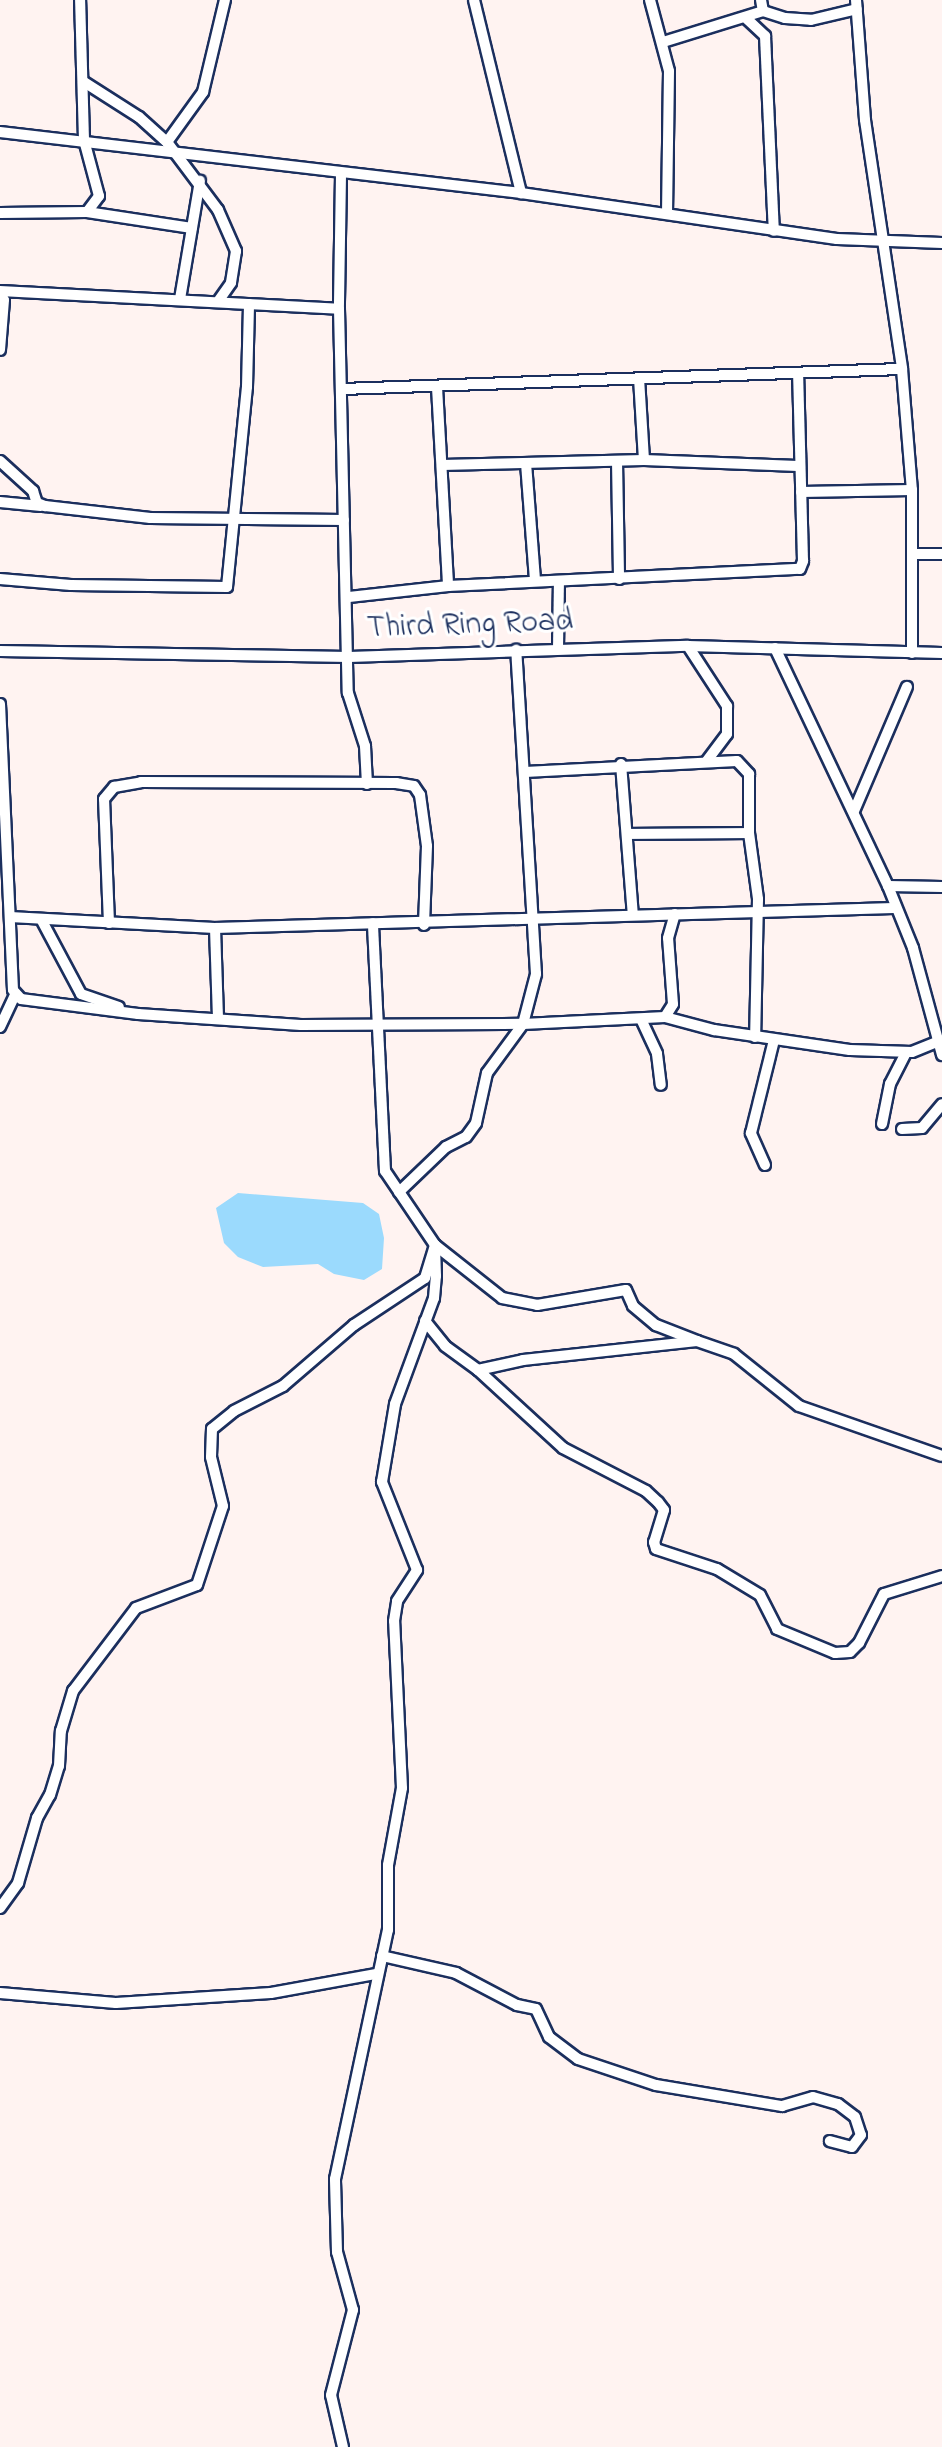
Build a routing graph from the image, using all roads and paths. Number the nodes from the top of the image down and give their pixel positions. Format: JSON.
{"nodes":[{"id":1,"x":80,"y":0,"type":"edge"},
{"id":2,"x":225,"y":0,"type":"edge"},
{"id":3,"x":474,"y":0,"type":"edge"},
{"id":4,"x":650,"y":0,"type":"edge"},
{"id":5,"x":761,"y":0,"type":"edge"},
{"id":6,"x":857,"y":4,"type":"edge"},
{"id":7,"x":763,"y":11,"type":"junction"},
{"id":8,"x":747,"y":19,"type":"junction"},
{"id":9,"x":663,"y":42,"type":"junction"},
{"id":10,"x":85,"y":82,"type":"junction"},
{"id":11,"x":0,"y":132,"type":"edge"},
{"id":12,"x":84,"y":139,"type":"junction"},
{"id":13,"x":170,"y":147,"type":"junction"},
{"id":14,"x":341,"y":174,"type":"junction"},
{"id":15,"x":200,"y":181,"type":"junction"},
{"id":16,"x":521,"y":193,"type":"junction"},
{"id":17,"x":87,"y":212,"type":"junction"},
{"id":18,"x":0,"y":213,"type":"edge"},
{"id":19,"x":667,"y":214,"type":"junction"},
{"id":20,"x":192,"y":228,"type":"junction"},
{"id":21,"x":774,"y":231,"type":"junction"},
{"id":22,"x":886,"y":239,"type":"junction"},
{"id":23,"x":942,"y":243,"type":"edge"},
{"id":24,"x":0,"y":293,"type":"edge"},
{"id":25,"x":180,"y":299,"type":"junction"},
{"id":26,"x":219,"y":300,"type":"junction"},
{"id":27,"x":249,"y":304,"type":"junction"},
{"id":28,"x":339,"y":309,"type":"junction"},
{"id":29,"x":0,"y":350,"type":"edge"},
{"id":30,"x":902,"y":369,"type":"junction"},
{"id":31,"x":798,"y":374,"type":"junction"},
{"id":32,"x":639,"y":378,"type":"junction"},
{"id":33,"x":437,"y":387,"type":"junction"},
{"id":34,"x":342,"y":389,"type":"junction"},
{"id":35,"x":644,"y":460,"type":"junction"},
{"id":36,"x":0,"y":461,"type":"edge"},
{"id":37,"x":617,"y":461,"type":"junction"},
{"id":38,"x":526,"y":463,"type":"junction"},
{"id":39,"x":442,"y":465,"type":"junction"},
{"id":40,"x":798,"y":466,"type":"junction"},
{"id":41,"x":912,"y":490,"type":"junction"},
{"id":42,"x":801,"y":492,"type":"junction"},
{"id":43,"x":0,"y":502,"type":"edge"},
{"id":44,"x":45,"y":506,"type":"junction"},
{"id":45,"x":235,"y":516,"type":"junction"},
{"id":46,"x":344,"y":520,"type":"junction"},
{"id":47,"x":914,"y":554,"type":"junction"},
{"id":48,"x":942,"y":554,"type":"edge"},
{"id":49,"x":0,"y":579,"type":"edge"},
{"id":50,"x":619,"y":579,"type":"junction"},
{"id":51,"x":535,"y":581,"type":"junction"},
{"id":52,"x":558,"y":581,"type":"junction"},
{"id":53,"x":448,"y":586,"type":"junction"},
{"id":54,"x":349,"y":597,"type":"junction"},
{"id":55,"x":688,"y":646,"type":"junction"},
{"id":56,"x":775,"y":648,"type":"junction"},
{"id":57,"x":558,"y":649,"type":"junction"},
{"id":58,"x":516,"y":650,"type":"junction"},
{"id":59,"x":0,"y":651,"type":"edge"},
{"id":60,"x":912,"y":653,"type":"junction"},
{"id":61,"x":942,"y":653,"type":"edge"},
{"id":62,"x":349,"y":657,"type":"junction"},
{"id":63,"x":907,"y":687,"type":"dead end"},
{"id":64,"x":0,"y":704,"type":"edge"},
{"id":65,"x":707,"y":761,"type":"junction"},
{"id":66,"x":621,"y":764,"type":"junction"},
{"id":67,"x":1,"y":772,"type":"edge"},
{"id":68,"x":525,"y":772,"type":"junction"},
{"id":69,"x":367,"y":784,"type":"junction"},
{"id":70,"x":854,"y":811,"type":"junction"},
{"id":71,"x":749,"y":833,"type":"junction"},
{"id":72,"x":627,"y":834,"type":"junction"},
{"id":73,"x":888,"y":886,"type":"junction"},
{"id":74,"x":942,"y":887,"type":"edge"},
{"id":75,"x":894,"y":908,"type":"junction"},
{"id":76,"x":757,"y":911,"type":"junction"},
{"id":77,"x":675,"y":914,"type":"junction"},
{"id":78,"x":633,"y":915,"type":"junction"},
{"id":79,"x":10,"y":916,"type":"junction"},
{"id":80,"x":41,"y":919,"type":"junction"},
{"id":81,"x":536,"y":919,"type":"junction"},
{"id":82,"x":109,"y":923,"type":"junction"},
{"id":83,"x":373,"y":923,"type":"junction"},
{"id":84,"x":424,"y":925,"type":"junction"},
{"id":85,"x":215,"y":928,"type":"junction"},
{"id":86,"x":15,"y":995,"type":"junction"},
{"id":87,"x":937,"y":1013,"type":"edge"},
{"id":88,"x":138,"y":1014,"type":"junction"},
{"id":89,"x":218,"y":1017,"type":"junction"},
{"id":90,"x":665,"y":1017,"type":"junction"},
{"id":91,"x":641,"y":1019,"type":"junction"},
{"id":92,"x":523,"y":1024,"type":"junction"},
{"id":93,"x":0,"y":1027,"type":"edge"},
{"id":94,"x":374,"y":1027,"type":"junction"},
{"id":95,"x":755,"y":1037,"type":"junction"},
{"id":96,"x":774,"y":1040,"type":"junction"},
{"id":97,"x":939,"y":1041,"type":"junction"},
{"id":98,"x":906,"y":1052,"type":"junction"},
{"id":99,"x":942,"y":1055,"type":"edge"},
{"id":100,"x":661,"y":1085,"type":"dead end"},
{"id":101,"x":942,"y":1104,"type":"edge"},
{"id":102,"x":882,"y":1124,"type":"dead end"},
{"id":103,"x":902,"y":1129,"type":"dead end"},
{"id":104,"x":765,"y":1165,"type":"dead end"},
{"id":105,"x":399,"y":1192,"type":"junction"},
{"id":106,"x":435,"y":1245,"type":"junction"},
{"id":107,"x":425,"y":1321,"type":"junction"},
{"id":108,"x":697,"y":1341,"type":"junction"},
{"id":109,"x":478,"y":1370,"type":"junction"},
{"id":110,"x":942,"y":1456,"type":"edge"},
{"id":111,"x":942,"y":1576,"type":"edge"},
{"id":112,"x":0,"y":1909,"type":"edge"},
{"id":113,"x":382,"y":1956,"type":"junction"},
{"id":114,"x":376,"y":1974,"type":"junction"},
{"id":115,"x":0,"y":1993,"type":"edge"},
{"id":116,"x":830,"y":2141,"type":"dead end"},
{"id":117,"x":343,"y":2447,"type":"edge"}],
"edges":[{"from":1,"to":10,"type":"street"},
{"from":2,"to":13,"type":"street"},
{"from":3,"to":16,"type":"street"},
{"from":4,"to":9,"type":"street"},
{"from":5,"to":7,"type":"street"},
{"from":6,"to":7,"type":"street"},
{"from":6,"to":22,"type":"street"},
{"from":7,"to":8,"type":"street"},
{"from":8,"to":9,"type":"street"},
{"from":8,"to":21,"type":"street"},
{"from":9,"to":19,"type":"street"},
{"from":10,"to":12,"type":"street"},
{"from":10,"to":13,"type":"street"},
{"from":11,"to":12,"type":"street"},
{"from":12,"to":13,"type":"street"},
{"from":12,"to":17,"type":"street"},
{"from":13,"to":14,"type":"street"},
{"from":13,"to":15,"type":"street"},
{"from":14,"to":16,"type":"street"},
{"from":14,"to":28,"type":"street"},
{"from":15,"to":20,"type":"street"},
{"from":15,"to":26,"type":"street"},
{"from":16,"to":19,"type":"street"},
{"from":17,"to":18,"type":"street"},
{"from":17,"to":20,"type":"street"},
{"from":19,"to":21,"type":"street"},
{"from":20,"to":25,"type":"street"},
{"from":21,"to":22,"type":"street"},
{"from":22,"to":23,"type":"street"},
{"from":22,"to":30,"type":"street"},
{"from":24,"to":25,"type":"street"},
{"from":24,"to":29,"type":"street"},
{"from":25,"to":26,"type":"street"},
{"from":26,"to":27,"type":"street"},
{"from":27,"to":28,"type":"street"},
{"from":27,"to":45,"type":"street"},
{"from":28,"to":34,"type":"street"},
{"from":30,"to":31,"type":"street"},
{"from":30,"to":41,"type":"street"},
{"from":31,"to":32,"type":"street"},
{"from":31,"to":40,"type":"street"},
{"from":32,"to":33,"type":"street"},
{"from":32,"to":35,"type":"street"},
{"from":33,"to":34,"type":"street"},
{"from":33,"to":39,"type":"street"},
{"from":34,"to":46,"type":"street"},
{"from":35,"to":37,"type":"street"},
{"from":35,"to":40,"type":"street"},
{"from":36,"to":44,"type":"street"},
{"from":37,"to":38,"type":"street"},
{"from":37,"to":50,"type":"street"},
{"from":38,"to":39,"type":"street"},
{"from":38,"to":51,"type":"street"},
{"from":39,"to":53,"type":"street"},
{"from":40,"to":42,"type":"street"},
{"from":41,"to":42,"type":"street"},
{"from":41,"to":47,"type":"street"},
{"from":42,"to":50,"type":"street"},
{"from":43,"to":44,"type":"street"},
{"from":44,"to":45,"type":"street"},
{"from":45,"to":46,"type":"street"},
{"from":45,"to":49,"type":"street"},
{"from":46,"to":54,"type":"street"},
{"from":47,"to":48,"type":"street"},
{"from":47,"to":60,"type":"street"},
{"from":50,"to":52,"type":"street"},
{"from":51,"to":52,"type":"street"},
{"from":51,"to":53,"type":"street"},
{"from":52,"to":57,"type":"street"},
{"from":53,"to":54,"type":"street"},
{"from":54,"to":62,"type":"street"},
{"from":55,"to":56,"type":"street","name":"Third Ring Road"},
{"from":55,"to":57,"type":"street","name":"Third Ring Road"},
{"from":55,"to":65,"type":"street"},
{"from":56,"to":60,"type":"street","name":"Third Ring Road"},
{"from":56,"to":70,"type":"street"},
{"from":57,"to":58,"type":"street","name":"Third Ring Road"},
{"from":58,"to":62,"type":"street","name":"Third Ring Road"},
{"from":58,"to":68,"type":"street"},
{"from":59,"to":62,"type":"street","name":"Third Ring Road"},
{"from":60,"to":61,"type":"street","name":"Third Ring Road"},
{"from":62,"to":69,"type":"street"},
{"from":63,"to":70,"type":"street"},
{"from":64,"to":67,"type":"street"},
{"from":65,"to":66,"type":"street"},
{"from":65,"to":71,"type":"street"},
{"from":66,"to":68,"type":"street"},
{"from":66,"to":72,"type":"street"},
{"from":67,"to":79,"type":"street"},
{"from":68,"to":81,"type":"street"},
{"from":69,"to":82,"type":"street"},
{"from":69,"to":84,"type":"street"},
{"from":70,"to":73,"type":"street"},
{"from":71,"to":72,"type":"street"},
{"from":71,"to":76,"type":"street"},
{"from":72,"to":78,"type":"street"},
{"from":73,"to":74,"type":"street"},
{"from":73,"to":75,"type":"street"},
{"from":75,"to":76,"type":"street"},
{"from":75,"to":87,"type":"street"},
{"from":76,"to":77,"type":"street"},
{"from":76,"to":95,"type":"street"},
{"from":77,"to":78,"type":"street"},
{"from":77,"to":90,"type":"street"},
{"from":78,"to":81,"type":"street"},
{"from":79,"to":80,"type":"street"},
{"from":79,"to":86,"type":"street"},
{"from":80,"to":82,"type":"street"},
{"from":80,"to":88,"type":"street"},
{"from":81,"to":84,"type":"street"},
{"from":81,"to":92,"type":"street"},
{"from":82,"to":85,"type":"street"},
{"from":83,"to":84,"type":"street"},
{"from":83,"to":85,"type":"street"},
{"from":83,"to":94,"type":"street"},
{"from":85,"to":89,"type":"street"},
{"from":86,"to":88,"type":"street"},
{"from":86,"to":93,"type":"street"},
{"from":87,"to":97,"type":"street"},
{"from":88,"to":89,"type":"street"},
{"from":89,"to":94,"type":"street"},
{"from":90,"to":91,"type":"street"},
{"from":90,"to":95,"type":"street"},
{"from":91,"to":92,"type":"street"},
{"from":91,"to":100,"type":"street"},
{"from":92,"to":94,"type":"street"},
{"from":92,"to":105,"type":"street"},
{"from":94,"to":105,"type":"street"},
{"from":95,"to":96,"type":"street"},
{"from":96,"to":98,"type":"street"},
{"from":96,"to":104,"type":"street"},
{"from":97,"to":98,"type":"street"},
{"from":97,"to":99,"type":"street"},
{"from":98,"to":102,"type":"street"},
{"from":101,"to":103,"type":"street"},
{"from":105,"to":106,"type":"street"},
{"from":106,"to":107,"type":"street"},
{"from":106,"to":108,"type":"street"},
{"from":106,"to":112,"type":"street"},
{"from":107,"to":109,"type":"street"},
{"from":107,"to":113,"type":"street"},
{"from":108,"to":109,"type":"street"},
{"from":108,"to":110,"type":"street"},
{"from":109,"to":111,"type":"street"},
{"from":113,"to":114,"type":"street"},
{"from":113,"to":116,"type":"street"},
{"from":114,"to":115,"type":"street"},
{"from":114,"to":117,"type":"street"}]}
